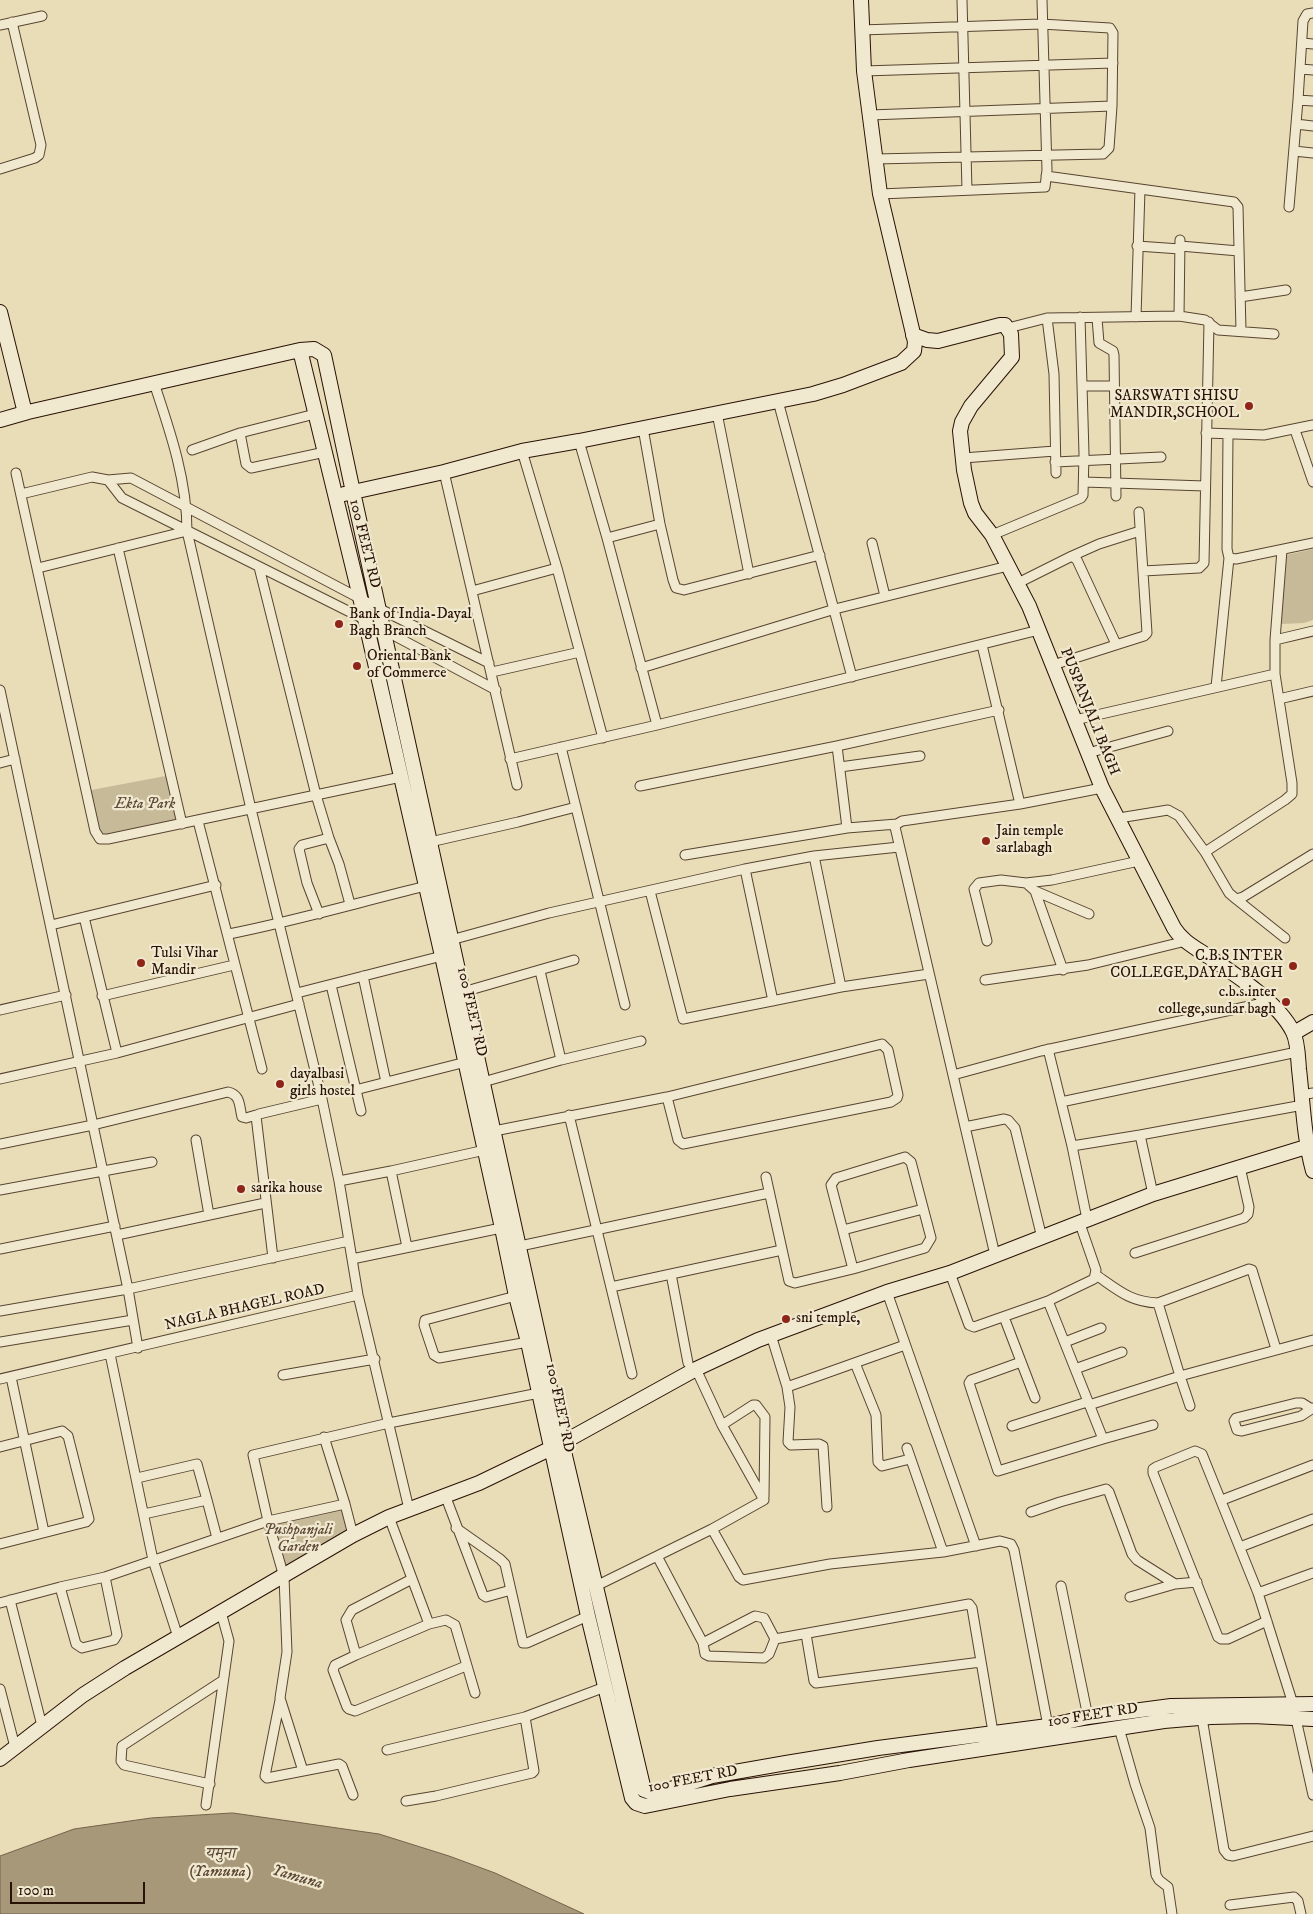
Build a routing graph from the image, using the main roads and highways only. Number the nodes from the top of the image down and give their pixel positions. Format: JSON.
{"nodes":[{"id":1,"x":861,"y":0,"type":"edge"},
{"id":2,"x":0,"y":312,"type":"edge"},
{"id":3,"x":913,"y":335,"type":"junction"},
{"id":4,"x":300,"y":350,"type":"junction"},
{"id":5,"x":25,"y":413,"type":"junction"},
{"id":6,"x":0,"y":420,"type":"edge"},
{"id":7,"x":353,"y":492,"type":"junction"},
{"id":8,"x":336,"y":496,"type":"junction"},
{"id":9,"x":1313,"y":1022,"type":"edge"},
{"id":10,"x":1294,"y":1033,"type":"junction"},
{"id":11,"x":1306,"y":1098,"type":"edge"},
{"id":12,"x":1310,"y":1158,"type":"edge"},
{"id":13,"x":509,"y":1226,"type":"junction"},
{"id":14,"x":556,"y":1445,"type":"junction"},
{"id":15,"x":1313,"y":1704,"type":"edge"},
{"id":16,"x":1204,"y":1713,"type":"junction"},
{"id":17,"x":1313,"y":1719,"type":"edge"},
{"id":18,"x":0,"y":1759,"type":"edge"}],
"edges":[{"from":1,"to":3,"type":"main road"},
{"from":2,"to":5,"type":"main road"},
{"from":3,"to":7,"type":"main road"},
{"from":3,"to":10,"type":"main road","name":"PUSPANJALI BAGH"},
{"from":4,"to":5,"type":"main road"},
{"from":4,"to":7,"type":"main road"},
{"from":4,"to":8,"type":"main road","name":"100 FEET RD"},
{"from":5,"to":6,"type":"main road"},
{"from":7,"to":8,"type":"main road"},
{"from":7,"to":13,"type":"main road"},
{"from":8,"to":13,"type":"main road","name":"100 FEET RD"},
{"from":9,"to":10,"type":"main road"},
{"from":10,"to":11,"type":"main road","name":"PUSPANJALI BAGH"},
{"from":11,"to":12,"type":"main road","name":"PUSPANJALI BAGH"},
{"from":12,"to":14,"type":"main road"},
{"from":13,"to":14,"type":"main road","name":"100 FEET RD"},
{"from":13,"to":14,"type":"main road"},
{"from":14,"to":16,"type":"main road"},
{"from":14,"to":16,"type":"main road","name":"100 FEET RD"},
{"from":14,"to":18,"type":"main road"},
{"from":15,"to":16,"type":"main road"},
{"from":16,"to":17,"type":"main road","name":"100 FEET RD"}]}
